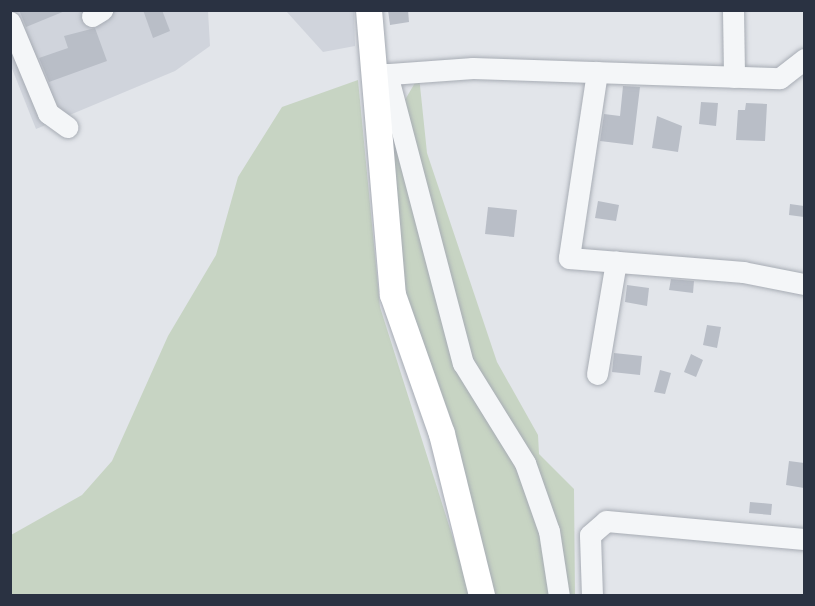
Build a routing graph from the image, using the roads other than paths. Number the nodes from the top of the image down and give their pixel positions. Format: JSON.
{"nodes":[{"id":1,"x":369,"y":10,"type":"edge"},
{"id":2,"x":733,"y":10,"type":"edge"},
{"id":3,"x":10,"y":22,"type":"edge"},
{"id":4,"x":804,"y":59,"type":"edge"},
{"id":5,"x":597,"y":72,"type":"junction"},
{"id":6,"x":380,"y":75,"type":"junction"},
{"id":7,"x":734,"y":77,"type":"junction"},
{"id":8,"x":67,"y":127,"type":"dead end"},
{"id":9,"x":616,"y":262,"type":"junction"},
{"id":10,"x":804,"y":284,"type":"edge"},
{"id":11,"x":597,"y":374,"type":"dead end"},
{"id":12,"x":804,"y":540,"type":"edge"},
{"id":13,"x":482,"y":596,"type":"edge"},
{"id":14,"x":559,"y":596,"type":"edge"},
{"id":15,"x":592,"y":596,"type":"edge"}],
"edges":[{"from":1,"to":6,"type":"main road"},
{"from":2,"to":7,"type":"street"},
{"from":3,"to":8,"type":"street"},
{"from":4,"to":7,"type":"street"},
{"from":5,"to":6,"type":"street"},
{"from":5,"to":7,"type":"street"},
{"from":5,"to":9,"type":"street"},
{"from":6,"to":13,"type":"main road"},
{"from":6,"to":14,"type":"street"},
{"from":9,"to":10,"type":"street"},
{"from":9,"to":11,"type":"street"},
{"from":12,"to":15,"type":"street"}]}
